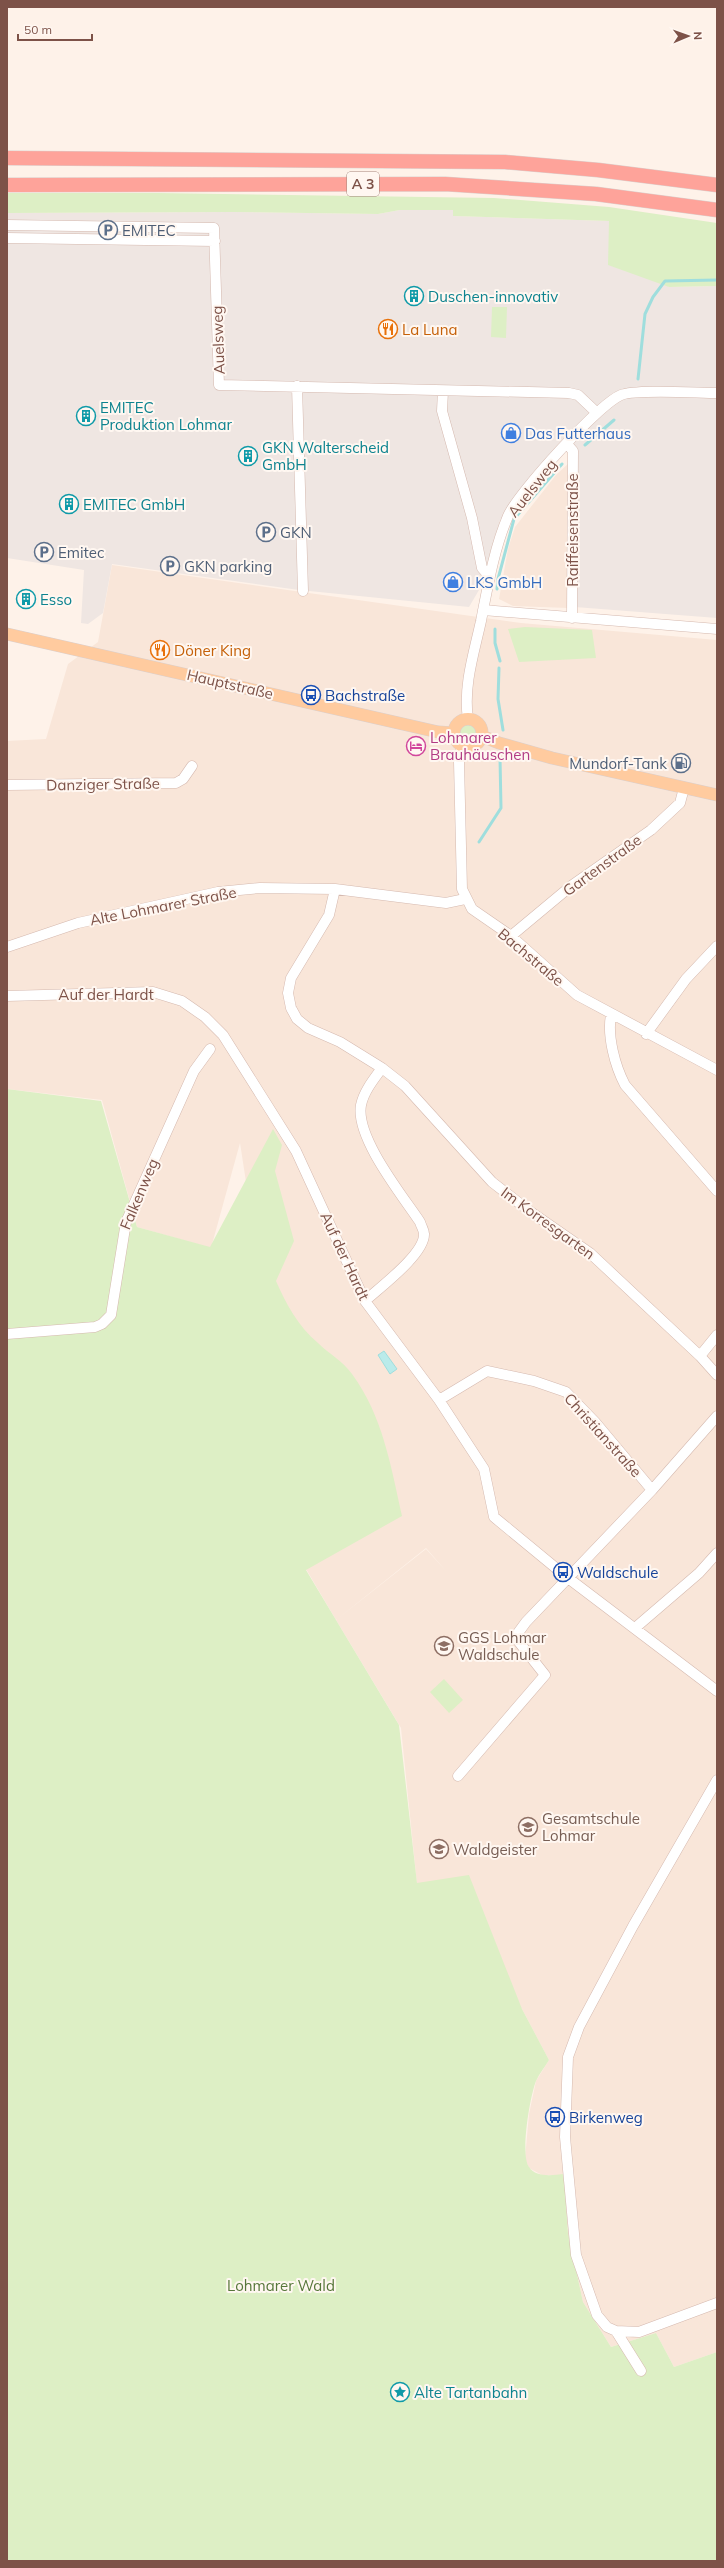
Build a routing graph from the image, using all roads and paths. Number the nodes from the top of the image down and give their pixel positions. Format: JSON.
{"nodes":[{"id":1,"x":7,"y":158,"type":"edge"},
{"id":2,"x":7,"y":185,"type":"edge"},
{"id":3,"x":717,"y":185,"type":"edge"},
{"id":4,"x":717,"y":210,"type":"edge"},
{"id":5,"x":7,"y":225,"type":"edge"},
{"id":6,"x":7,"y":238,"type":"edge"},
{"id":7,"x":215,"y":241,"type":"junction"},
{"id":8,"x":297,"y":386,"type":"junction"},
{"id":9,"x":443,"y":391,"type":"junction"},
{"id":10,"x":717,"y":393,"type":"edge"},
{"id":11,"x":596,"y":412,"type":"junction"},
{"id":12,"x":567,"y":444,"type":"junction"},
{"id":13,"x":489,"y":576,"type":"junction"},
{"id":14,"x":303,"y":591,"type":"dead end"},
{"id":15,"x":483,"y":610,"type":"junction"},
{"id":16,"x":572,"y":618,"type":"junction"},
{"id":17,"x":717,"y":629,"type":"edge"},
{"id":18,"x":7,"y":634,"type":"edge"},
{"id":19,"x":468,"y":719,"type":"junction"},
{"id":20,"x":454,"y":733,"type":"junction"},
{"id":21,"x":482,"y":736,"type":"junction"},
{"id":22,"x":462,"y":746,"type":"junction"},
{"id":23,"x":192,"y":766,"type":"dead end"},
{"id":24,"x":7,"y":785,"type":"edge"},
{"id":25,"x":684,"y":788,"type":"junction"},
{"id":26,"x":717,"y":795,"type":"edge"},
{"id":27,"x":335,"y":889,"type":"junction"},
{"id":28,"x":465,"y":899,"type":"junction"},
{"id":29,"x":511,"y":936,"type":"junction"},
{"id":30,"x":717,"y":946,"type":"edge"},
{"id":31,"x":7,"y":947,"type":"edge"},
{"id":32,"x":7,"y":996,"type":"edge"},
{"id":33,"x":610,"y":1015,"type":"junction"},
{"id":34,"x":646,"y":1034,"type":"junction"},
{"id":35,"x":210,"y":1049,"type":"dead end"},
{"id":36,"x":382,"y":1068,"type":"junction"},
{"id":37,"x":717,"y":1070,"type":"edge"},
{"id":38,"x":716,"y":1190,"type":"edge"},
{"id":39,"x":365,"y":1301,"type":"junction"},
{"id":40,"x":7,"y":1334,"type":"edge"},
{"id":41,"x":717,"y":1335,"type":"edge"},
{"id":42,"x":700,"y":1356,"type":"junction"},
{"id":43,"x":717,"y":1375,"type":"edge"},
{"id":44,"x":439,"y":1400,"type":"junction"},
{"id":45,"x":717,"y":1416,"type":"edge"},
{"id":46,"x":652,"y":1490,"type":"junction"},
{"id":47,"x":717,"y":1553,"type":"edge"},
{"id":48,"x":568,"y":1578,"type":"junction"},
{"id":49,"x":635,"y":1628,"type":"junction"},
{"id":50,"x":717,"y":1691,"type":"edge"},
{"id":51,"x":458,"y":1776,"type":"dead end"},
{"id":52,"x":717,"y":1780,"type":"edge"},
{"id":53,"x":717,"y":2304,"type":"edge"},
{"id":54,"x":616,"y":2331,"type":"junction"},
{"id":55,"x":641,"y":2371,"type":"dead end"}],
"edges":[{"from":1,"to":3,"type":"highway","number":"A 3"},
{"from":2,"to":4,"type":"highway","number":"A 3"},
{"from":5,"to":7,"type":"street","name":"Auelsweg"},
{"from":6,"to":7,"type":"street"},
{"from":7,"to":8,"type":"street","name":"Auelsweg"},
{"from":8,"to":9,"type":"street","name":"Auelsweg"},
{"from":8,"to":14,"type":"street"},
{"from":9,"to":11,"type":"street","name":"Auelsweg"},
{"from":9,"to":13,"type":"street"},
{"from":10,"to":11,"type":"street","name":"Auelsweg"},
{"from":11,"to":12,"type":"street","name":"Auelsweg"},
{"from":12,"to":13,"type":"street","name":"Auelsweg"},
{"from":12,"to":16,"type":"street","name":"Raiffeisenstraße"},
{"from":13,"to":15,"type":"street","name":"Auelsweg"},
{"from":15,"to":16,"type":"street"},
{"from":15,"to":19,"type":"street","name":"Auelsweg"},
{"from":16,"to":17,"type":"street"},
{"from":18,"to":20,"type":"main road","name":"Hauptstraße"},
{"from":19,"to":20,"type":"main road"},
{"from":19,"to":21,"type":"main road"},
{"from":20,"to":22,"type":"main road"},
{"from":21,"to":22,"type":"main road"},
{"from":21,"to":25,"type":"main road"},
{"from":22,"to":28,"type":"street","name":"Bachstraße"},
{"from":23,"to":24,"type":"street","name":"Danziger Straße"},
{"from":25,"to":26,"type":"main road"},
{"from":25,"to":29,"type":"street","name":"Gartenstraße"},
{"from":27,"to":28,"type":"street","name":"Alte Lohmarer Straße"},
{"from":27,"to":31,"type":"street","name":"Alte Lohmarer Straße"},
{"from":27,"to":36,"type":"street","name":"Im Korresgarten"},
{"from":28,"to":29,"type":"street","name":"Bachstraße"},
{"from":29,"to":33,"type":"street","name":"Bachstraße"},
{"from":30,"to":34,"type":"street"},
{"from":32,"to":39,"type":"street","name":"Auf der Hardt"},
{"from":33,"to":34,"type":"street","name":"Bachstraße"},
{"from":33,"to":38,"type":"street"},
{"from":34,"to":37,"type":"street","name":"Bachstraße"},
{"from":35,"to":40,"type":"street","name":"Falkenweg"},
{"from":36,"to":39,"type":"street"},
{"from":36,"to":42,"type":"street","name":"Im Korresgarten"},
{"from":39,"to":44,"type":"street","name":"Auf der Hardt"},
{"from":41,"to":42,"type":"street"},
{"from":42,"to":43,"type":"street","name":"Im Korresgarten"},
{"from":44,"to":46,"type":"street","name":"Christianstraße"},
{"from":44,"to":48,"type":"street","name":"Auf der Hardt"},
{"from":45,"to":46,"type":"street"},
{"from":46,"to":48,"type":"street"},
{"from":47,"to":49,"type":"street"},
{"from":48,"to":49,"type":"street","name":"Auf der Hardt"},
{"from":48,"to":51,"type":"street"},
{"from":49,"to":50,"type":"street","name":"Auf der Hardt"},
{"from":52,"to":54,"type":"street"},
{"from":53,"to":54,"type":"street"},
{"from":54,"to":55,"type":"street"}]}
